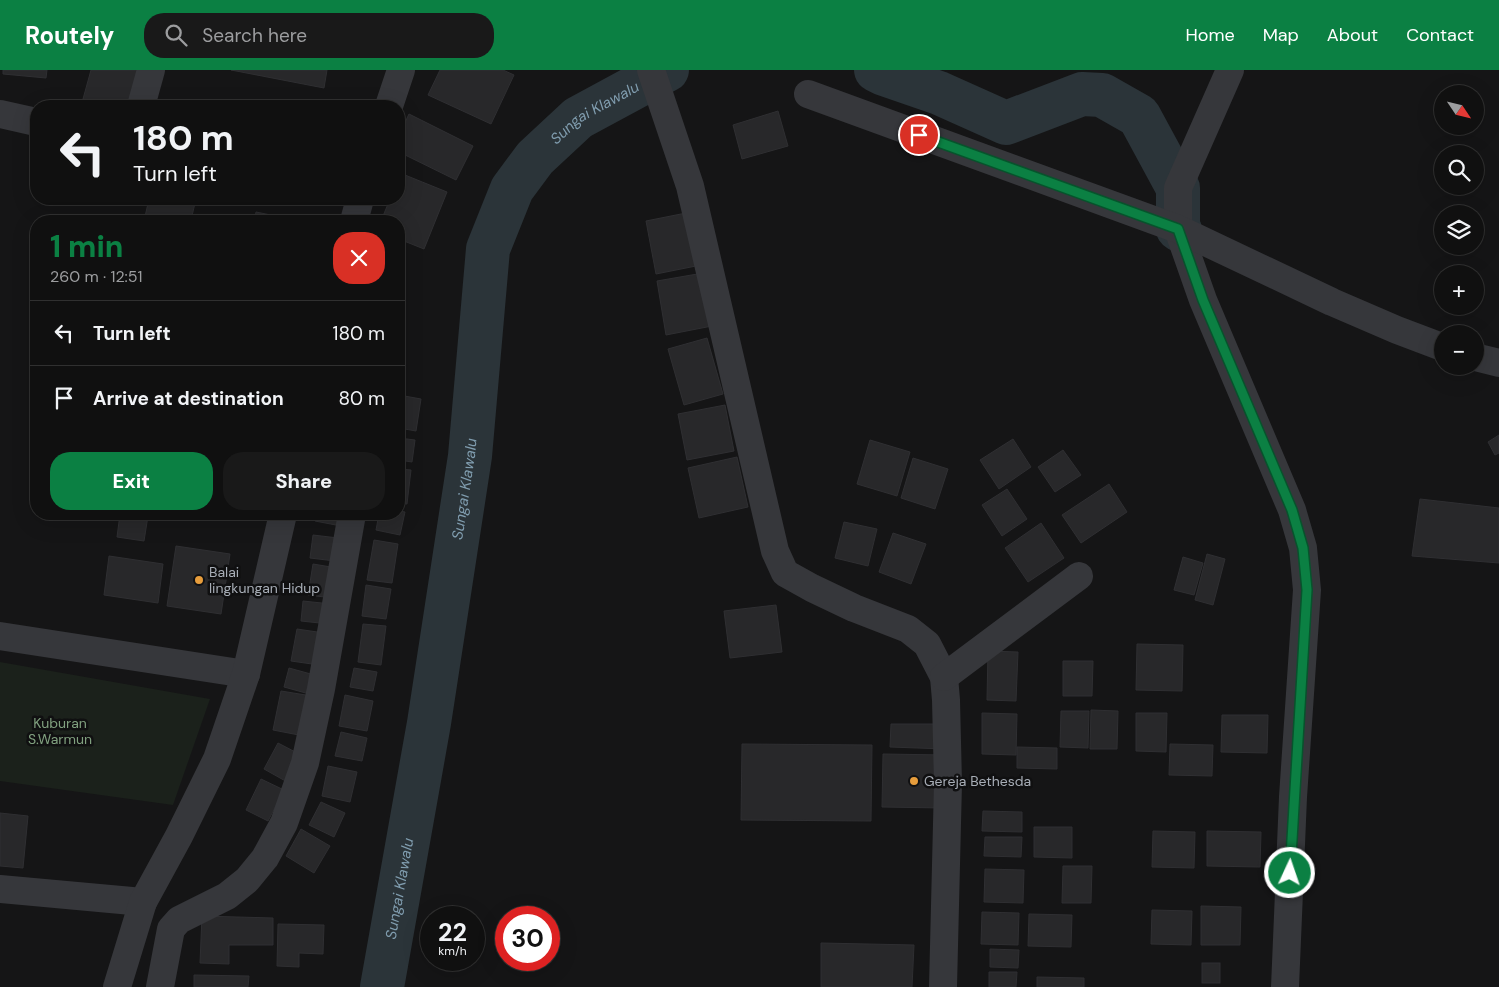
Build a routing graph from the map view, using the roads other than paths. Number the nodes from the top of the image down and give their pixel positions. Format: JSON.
{"nodes":[{"id":1,"x":151,"y":70,"type":"edge"},
{"id":2,"x":401,"y":70,"type":"edge"},
{"id":3,"x":1230,"y":70,"type":"edge"},
{"id":4,"x":653,"y":74,"type":"edge"},
{"id":5,"x":808,"y":94,"type":"dead end"},
{"id":6,"x":143,"y":100,"type":"edge"},
{"id":7,"x":391,"y":100,"type":"edge"},
{"id":8,"x":0,"y":114,"type":"edge"},
{"id":9,"x":30,"y":121,"type":"edge"},
{"id":10,"x":1178,"y":229,"type":"junction"},
{"id":11,"x":1434,"y":343,"type":"edge"},
{"id":12,"x":1484,"y":359,"type":"edge"},
{"id":13,"x":1499,"y":363,"type":"edge"},
{"id":14,"x":282,"y":520,"type":"edge"},
{"id":15,"x":351,"y":520,"type":"edge"},
{"id":16,"x":1079,"y":576,"type":"dead end"},
{"id":17,"x":0,"y":636,"type":"edge"},
{"id":18,"x":246,"y":674,"type":"junction"},
{"id":19,"x":944,"y":678,"type":"junction"},
{"id":20,"x":0,"y":889,"type":"edge"},
{"id":21,"x":144,"y":902,"type":"junction"},
{"id":22,"x":117,"y":987,"type":"edge"},
{"id":23,"x":160,"y":987,"type":"edge"},
{"id":24,"x":943,"y":987,"type":"edge"},
{"id":25,"x":1285,"y":987,"type":"edge"}],
"edges":[{"from":1,"to":6,"type":"street"},
{"from":2,"to":7,"type":"street"},
{"from":3,"to":10,"type":"street"},
{"from":4,"to":19,"type":"street"},
{"from":5,"to":10,"type":"street"},
{"from":8,"to":9,"type":"street"},
{"from":10,"to":11,"type":"street"},
{"from":10,"to":25,"type":"street"},
{"from":12,"to":13,"type":"street"},
{"from":14,"to":18,"type":"street"},
{"from":15,"to":23,"type":"street"},
{"from":16,"to":19,"type":"street"},
{"from":17,"to":18,"type":"street"},
{"from":18,"to":21,"type":"street"},
{"from":19,"to":24,"type":"street"},
{"from":20,"to":21,"type":"street"},
{"from":21,"to":22,"type":"street"}]}
